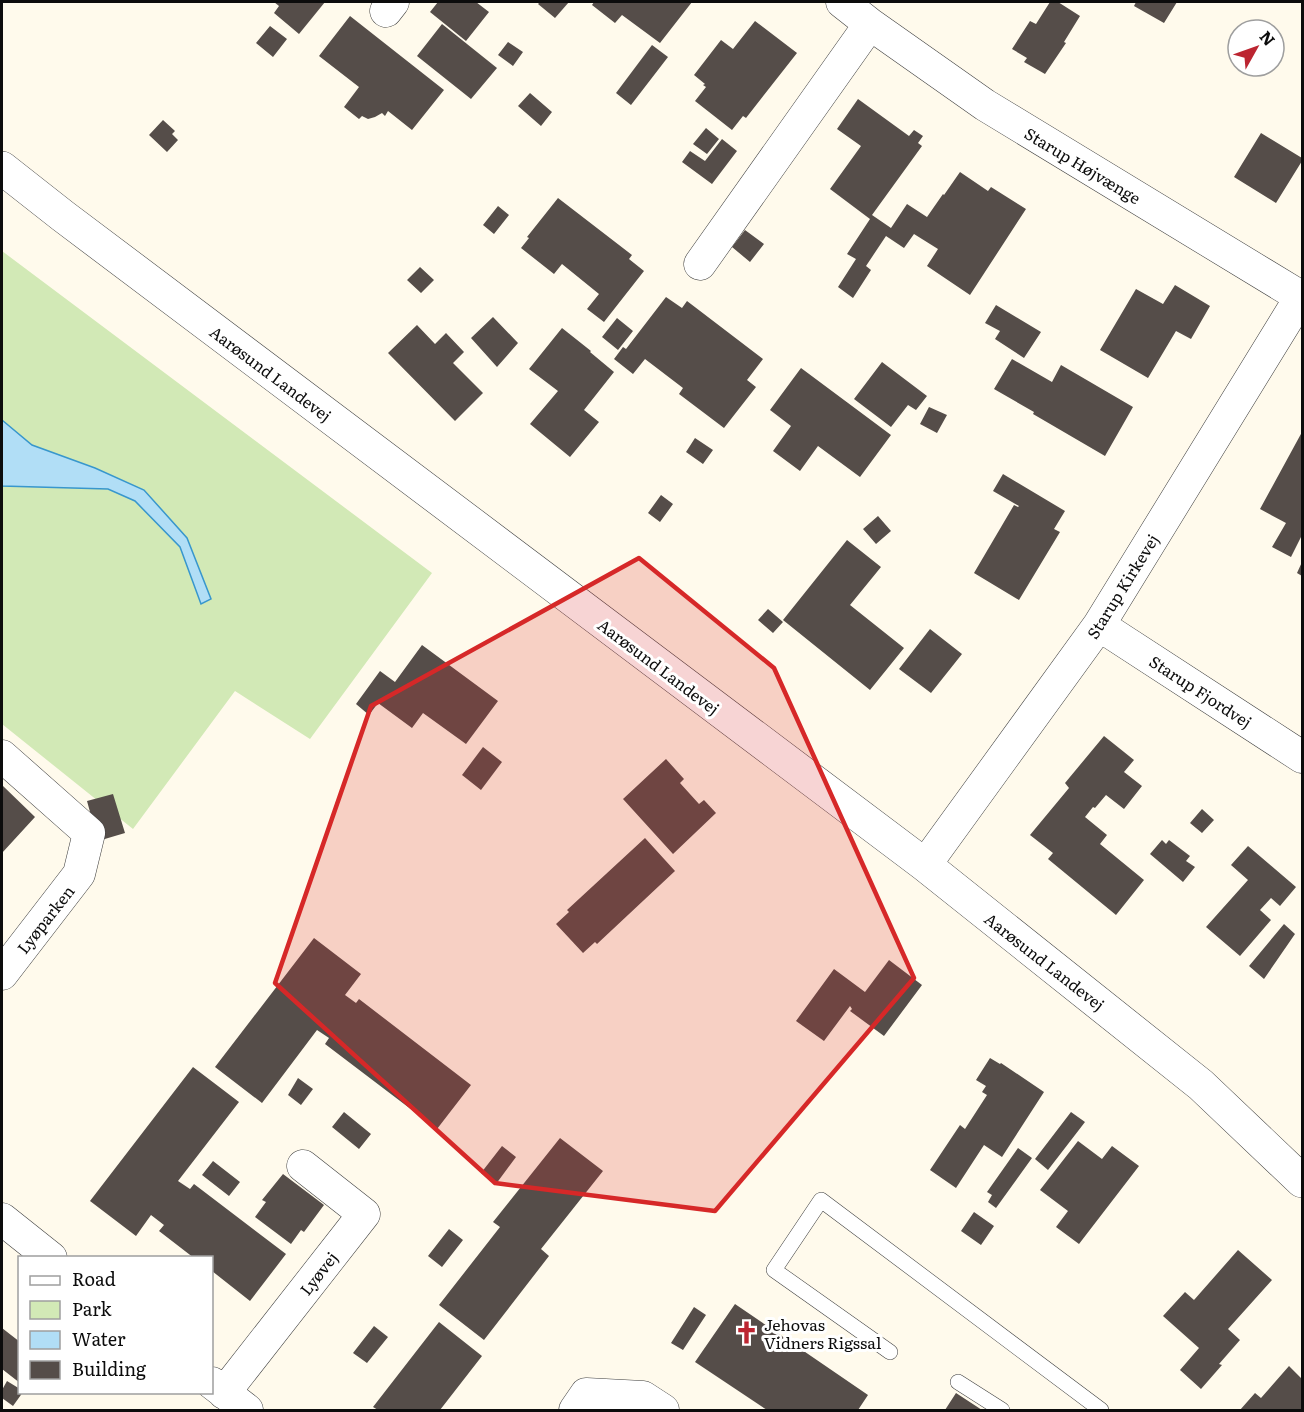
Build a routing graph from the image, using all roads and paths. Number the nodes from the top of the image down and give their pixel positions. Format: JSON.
{"nodes":[{"id":1,"x":842,"y":2,"type":"edge"},
{"id":2,"x":870,"y":24,"type":"junction"},
{"id":3,"x":2,"y":168,"type":"edge"},
{"id":4,"x":700,"y":264,"type":"dead end"},
{"id":5,"x":1302,"y":296,"type":"edge"},
{"id":6,"x":1099,"y":625,"type":"junction"},
{"id":7,"x":2,"y":756,"type":"edge"},
{"id":8,"x":1302,"y":757,"type":"edge"},
{"id":9,"x":925,"y":865,"type":"junction"},
{"id":10,"x":2,"y":974,"type":"edge"},
{"id":11,"x":303,"y":1166,"type":"dead end"},
{"id":12,"x":1302,"y":1181,"type":"edge"},
{"id":13,"x":2,"y":1219,"type":"edge"},
{"id":14,"x":50,"y":1256,"type":"edge"},
{"id":15,"x":890,"y":1352,"type":"dead end"},
{"id":16,"x":958,"y":1382,"type":"dead end"},
{"id":17,"x":228,"y":1395,"type":"edge"},
{"id":18,"x":575,"y":1410,"type":"edge"},
{"id":19,"x":663,"y":1410,"type":"edge"},
{"id":20,"x":1002,"y":1410,"type":"edge"},
{"id":21,"x":1101,"y":1410,"type":"edge"}],
"edges":[{"from":1,"to":2,"type":"street","name":"Starup Højvænge"},
{"from":2,"to":4,"type":"street"},
{"from":2,"to":5,"type":"street","name":"Starup Højvænge"},
{"from":3,"to":9,"type":"street","name":"Aarøsund Landevej"},
{"from":5,"to":6,"type":"street","name":"Starup Kirkevej"},
{"from":6,"to":8,"type":"street","name":"Starup Fjordvej"},
{"from":6,"to":9,"type":"street","name":"Starup Kirkevej"},
{"from":7,"to":10,"type":"street","name":"Lyøparken"},
{"from":9,"to":12,"type":"street","name":"Aarøsund Landevej"},
{"from":11,"to":17,"type":"street","name":"Lyøvej"},
{"from":13,"to":14,"type":"street"},
{"from":15,"to":21,"type":"lane"},
{"from":16,"to":20,"type":"lane"},
{"from":18,"to":19,"type":"street"}]}
